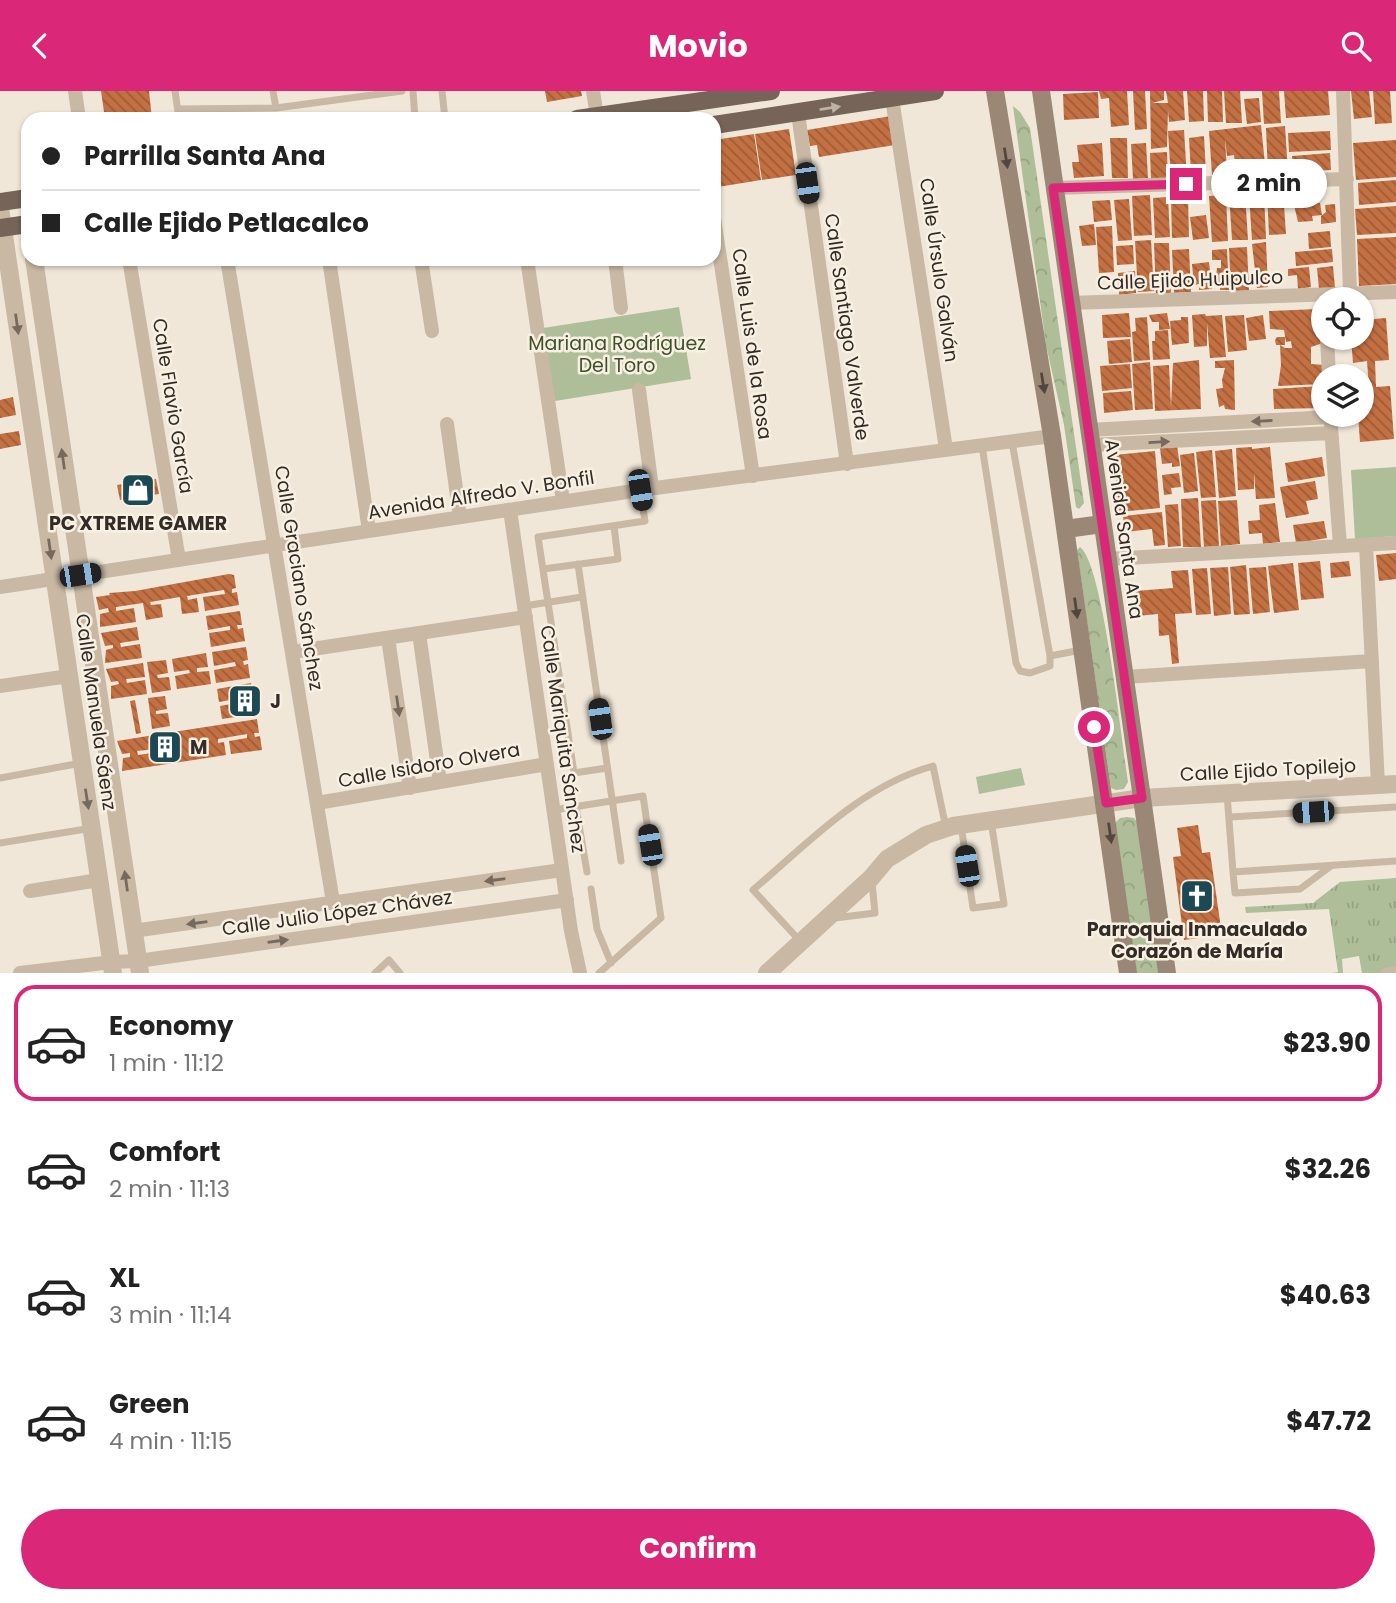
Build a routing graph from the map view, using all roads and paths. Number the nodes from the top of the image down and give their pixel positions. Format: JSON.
{"nodes":[{"id":1,"x":75,"y":91,"type":"edge"},
{"id":2,"x":175,"y":91,"type":"edge"},
{"id":3,"x":273,"y":91,"type":"edge"},
{"id":4,"x":402,"y":91,"type":"edge"},
{"id":5,"x":413,"y":91,"type":"edge"},
{"id":6,"x":442,"y":91,"type":"edge"},
{"id":7,"x":593,"y":91,"type":"edge"},
{"id":8,"x":771,"y":91,"type":"edge"},
{"id":9,"x":935,"y":91,"type":"edge"},
{"id":10,"x":995,"y":91,"type":"edge"},
{"id":11,"x":1041,"y":91,"type":"edge"},
{"id":12,"x":1343,"y":91,"type":"edge"},
{"id":13,"x":690,"y":97,"type":"edge"},
{"id":14,"x":892,"y":98,"type":"junction"},
{"id":15,"x":276,"y":108,"type":"junction"},
{"id":16,"x":178,"y":109,"type":"junction"},
{"id":17,"x":78,"y":112,"type":"edge"},
{"id":18,"x":178,"y":112,"type":"edge"},
{"id":19,"x":414,"y":112,"type":"edge"},
{"id":20,"x":444,"y":112,"type":"edge"},
{"id":21,"x":596,"y":112,"type":"edge"},
{"id":22,"x":617,"y":112,"type":"edge"},
{"id":23,"x":798,"y":113,"type":"junction"},
{"id":24,"x":721,"y":124,"type":"edge"},
{"id":25,"x":1347,"y":179,"type":"junction"},
{"id":26,"x":1053,"y":188,"type":"junction"},
{"id":27,"x":21,"y":199,"type":"edge"},
{"id":28,"x":0,"y":202,"type":"edge"},
{"id":29,"x":0,"y":208,"type":"edge"},
{"id":30,"x":21,"y":224,"type":"edge"},
{"id":31,"x":1,"y":228,"type":"edge"},
{"id":32,"x":35,"y":266,"type":"edge"},
{"id":33,"x":130,"y":266,"type":"edge"},
{"id":34,"x":228,"y":266,"type":"edge"},
{"id":35,"x":330,"y":266,"type":"edge"},
{"id":36,"x":422,"y":266,"type":"edge"},
{"id":37,"x":528,"y":266,"type":"edge"},
{"id":38,"x":616,"y":266,"type":"edge"},
{"id":39,"x":721,"y":266,"type":"edge"},
{"id":40,"x":1350,"y":287,"type":"edge"},
{"id":41,"x":1374,"y":292,"type":"edge"},
{"id":42,"x":1396,"y":292,"type":"edge"},
{"id":43,"x":1311,"y":297,"type":"edge"},
{"id":44,"x":1070,"y":303,"type":"junction"},
{"id":45,"x":621,"y":308,"type":"dead end"},
{"id":46,"x":432,"y":331,"type":"dead end"},
{"id":47,"x":639,"y":390,"type":"dead end"},
{"id":48,"x":1311,"y":418,"type":"edge"},
{"id":49,"x":447,"y":424,"type":"dead end"},
{"id":50,"x":1331,"y":427,"type":"edge"},
{"id":51,"x":1331,"y":433,"type":"junction"},
{"id":52,"x":1052,"y":436,"type":"junction"},
{"id":53,"x":1090,"y":438,"type":"junction"},
{"id":54,"x":1012,"y":441,"type":"junction"},
{"id":55,"x":981,"y":445,"type":"junction"},
{"id":56,"x":946,"y":449,"type":"junction"},
{"id":57,"x":847,"y":464,"type":"junction"},
{"id":58,"x":752,"y":476,"type":"junction"},
{"id":59,"x":646,"y":489,"type":"junction"},
{"id":60,"x":563,"y":501,"type":"junction"},
{"id":61,"x":510,"y":510,"type":"junction"},
{"id":62,"x":460,"y":517,"type":"junction"},
{"id":63,"x":1102,"y":524,"type":"junction"},
{"id":64,"x":614,"y":526,"type":"junction"},
{"id":65,"x":1066,"y":529,"type":"junction"},
{"id":66,"x":369,"y":531,"type":"junction"},
{"id":67,"x":1396,"y":543,"type":"edge"},
{"id":68,"x":1366,"y":544,"type":"junction"},
{"id":69,"x":275,"y":545,"type":"junction"},
{"id":70,"x":1340,"y":546,"type":"junction"},
{"id":71,"x":1108,"y":559,"type":"junction"},
{"id":72,"x":179,"y":560,"type":"junction"},
{"id":73,"x":578,"y":564,"type":"junction"},
{"id":74,"x":543,"y":569,"type":"junction"},
{"id":75,"x":80,"y":575,"type":"junction"},
{"id":76,"x":55,"y":579,"type":"junction"},
{"id":77,"x":0,"y":587,"type":"edge"},
{"id":78,"x":582,"y":597,"type":"junction"},
{"id":79,"x":548,"y":603,"type":"junction"},
{"id":80,"x":525,"y":612,"type":"junction"},
{"id":81,"x":419,"y":633,"type":"junction"},
{"id":82,"x":388,"y":638,"type":"junction"},
{"id":83,"x":1082,"y":650,"type":"junction"},
{"id":84,"x":292,"y":652,"type":"junction"},
{"id":85,"x":1050,"y":656,"type":"junction"},
{"id":86,"x":1372,"y":661,"type":"junction"},
{"id":87,"x":69,"y":676,"type":"junction"},
{"id":88,"x":1125,"y":677,"type":"junction"},
{"id":89,"x":0,"y":686,"type":"edge"},
{"id":90,"x":82,"y":763,"type":"junction"},
{"id":91,"x":547,"y":764,"type":"junction"},
{"id":92,"x":607,"y":768,"type":"junction"},
{"id":93,"x":0,"y":778,"type":"edge"},
{"id":94,"x":440,"y":782,"type":"junction"},
{"id":95,"x":1387,"y":785,"type":"edge"},
{"id":96,"x":410,"y":787,"type":"junction"},
{"id":97,"x":1227,"y":795,"type":"junction"},
{"id":98,"x":1142,"y":798,"type":"junction"},
{"id":99,"x":612,"y":801,"type":"junction"},
{"id":100,"x":317,"y":803,"type":"junction"},
{"id":101,"x":1106,"y":803,"type":"junction"},
{"id":102,"x":576,"y":807,"type":"junction"},
{"id":103,"x":1396,"y":807,"type":"edge"},
{"id":104,"x":554,"y":810,"type":"junction"},
{"id":105,"x":1230,"y":817,"type":"junction"},
{"id":106,"x":991,"y":820,"type":"junction"},
{"id":107,"x":953,"y":827,"type":"junction"},
{"id":108,"x":92,"y":828,"type":"junction"},
{"id":109,"x":0,"y":843,"type":"edge"},
{"id":110,"x":621,"y":861,"type":"dead end"},
{"id":111,"x":1396,"y":861,"type":"edge"},
{"id":112,"x":1332,"y":865,"type":"junction"},
{"id":113,"x":562,"y":870,"type":"junction"},
{"id":114,"x":1233,"y":871,"type":"junction"},
{"id":115,"x":587,"y":872,"type":"dead end"},
{"id":116,"x":871,"y":878,"type":"junction"},
{"id":117,"x":100,"y":880,"type":"junction"},
{"id":118,"x":591,"y":889,"type":"dead end"},
{"id":119,"x":30,"y":891,"type":"dead end"},
{"id":120,"x":567,"y":900,"type":"junction"},
{"id":121,"x":333,"y":902,"type":"junction"},
{"id":122,"x":826,"y":919,"type":"junction"},
{"id":123,"x":133,"y":931,"type":"junction"},
{"id":124,"x":801,"y":941,"type":"junction"},
{"id":125,"x":611,"y":963,"type":"junction"},
{"id":126,"x":112,"y":967,"type":"edge"},
{"id":127,"x":139,"y":967,"type":"edge"},
{"id":128,"x":1396,"y":971,"type":"edge"},
{"id":129,"x":20,"y":973,"type":"edge"},
{"id":130,"x":375,"y":973,"type":"edge"},
{"id":131,"x":400,"y":973,"type":"edge"},
{"id":132,"x":580,"y":973,"type":"edge"},
{"id":133,"x":599,"y":973,"type":"edge"},
{"id":134,"x":766,"y":973,"type":"edge"},
{"id":135,"x":1128,"y":973,"type":"edge"},
{"id":136,"x":1167,"y":973,"type":"edge"},
{"id":137,"x":1385,"y":973,"type":"edge"}],
"edges":[{"from":1,"to":17,"type":"street"},
{"from":2,"to":16,"type":"lane"},
{"from":3,"to":15,"type":"lane"},
{"from":4,"to":15,"type":"lane"},
{"from":5,"to":19,"type":"lane"},
{"from":6,"to":20,"type":"lane"},
{"from":7,"to":21,"type":"street"},
{"from":8,"to":13,"type":"main road"},
{"from":9,"to":14,"type":"main road"},
{"from":10,"to":52,"type":"main road","one_way":true},
{"from":11,"to":26,"type":"main road","name":"Avenida Santa Ana"},
{"from":12,"to":25,"type":"street"},
{"from":13,"to":22,"type":"main road"},
{"from":23,"to":14,"type":"main road","one_way":true},
{"from":14,"to":56,"type":"street","name":"Calle Úrsulo Galván"},
{"from":15,"to":16,"type":"lane"},
{"from":16,"to":18,"type":"lane"},
{"from":23,"to":24,"type":"main road"},
{"from":23,"to":57,"type":"street","name":"Calle Santiago Valverde"},
{"from":25,"to":26,"type":"street"},
{"from":25,"to":40,"type":"street"},
{"from":26,"to":44,"type":"main road","name":"Avenida Santa Ana"},
{"from":27,"to":28,"type":"main road"},
{"from":29,"to":31,"type":"street","name":"Calle Manuela Sáenz"},
{"from":30,"to":31,"type":"main road"},
{"from":31,"to":76,"type":"street","name":"Calle Manuela Sáenz","one_way":true},
{"from":75,"to":32,"type":"street","name":"Calle Manuela Sáenz","one_way":true},
{"from":33,"to":72,"type":"street","name":"Calle Flavio García"},
{"from":34,"to":69,"type":"street","name":"Calle Graciano Sánchez"},
{"from":35,"to":66,"type":"street"},
{"from":36,"to":46,"type":"street"},
{"from":37,"to":60,"type":"street"},
{"from":38,"to":45,"type":"street"},
{"from":39,"to":58,"type":"street","name":"Calle Luis de la Rosa"},
{"from":41,"to":42,"type":"street","name":"Calle Ejido Huipulco"},
{"from":43,"to":44,"type":"street","name":"Calle Ejido Huipulco"},
{"from":44,"to":53,"type":"main road","name":"Avenida Santa Ana"},
{"from":47,"to":59,"type":"street"},
{"from":48,"to":53,"type":"street","one_way":true},
{"from":49,"to":62,"type":"street"},
{"from":50,"to":51,"type":"street"},
{"from":53,"to":51,"type":"street","one_way":true},
{"from":51,"to":70,"type":"street"},
{"from":52,"to":54,"type":"street","name":"Avenida Alfredo V. Bonfil"},
{"from":52,"to":65,"type":"main road"},
{"from":53,"to":63,"type":"main road","name":"Avenida Santa Ana"},
{"from":54,"to":55,"type":"street","name":"Avenida Alfredo V. Bonfil"},
{"from":54,"to":85,"type":"lane"},
{"from":55,"to":56,"type":"street","name":"Avenida Alfredo V. Bonfil"},
{"from":55,"to":85,"type":"lane"},
{"from":56,"to":57,"type":"street","name":"Avenida Alfredo V. Bonfil"},
{"from":57,"to":58,"type":"street","name":"Avenida Alfredo V. Bonfil"},
{"from":58,"to":59,"type":"street","name":"Avenida Alfredo V. Bonfil"},
{"from":59,"to":60,"type":"street","name":"Avenida Alfredo V. Bonfil"},
{"from":59,"to":64,"type":"lane"},
{"from":60,"to":61,"type":"street","name":"Avenida Alfredo V. Bonfil"},
{"from":61,"to":62,"type":"street","name":"Avenida Alfredo V. Bonfil"},
{"from":61,"to":80,"type":"street","name":"Calle Mariquita Sánchez"},
{"from":62,"to":66,"type":"street","name":"Avenida Alfredo V. Bonfil"},
{"from":63,"to":65,"type":"main road"},
{"from":63,"to":71,"type":"main road","name":"Avenida Santa Ana"},
{"from":64,"to":73,"type":"lane"},
{"from":64,"to":74,"type":"lane"},
{"from":65,"to":83,"type":"main road","one_way":true},
{"from":66,"to":69,"type":"street","name":"Avenida Alfredo V. Bonfil"},
{"from":67,"to":68,"type":"street"},
{"from":68,"to":70,"type":"street"},
{"from":68,"to":86,"type":"street"},
{"from":69,"to":72,"type":"street","name":"Avenida Alfredo V. Bonfil"},
{"from":69,"to":84,"type":"street","name":"Calle Graciano Sánchez"},
{"from":70,"to":71,"type":"street"},
{"from":71,"to":88,"type":"main road","name":"Avenida Santa Ana"},
{"from":72,"to":75,"type":"street","name":"Avenida Alfredo V. Bonfil"},
{"from":73,"to":74,"type":"lane"},
{"from":73,"to":78,"type":"lane"},
{"from":74,"to":79,"type":"lane"},
{"from":75,"to":76,"type":"street","name":"Avenida Alfredo V. Bonfil"},
{"from":123,"to":75,"type":"street","name":"Calle Manuela Sáenz","one_way":true},
{"from":76,"to":77,"type":"street","name":"Avenida Alfredo V. Bonfil"},
{"from":76,"to":87,"type":"street","name":"Calle Manuela Sáenz"},
{"from":78,"to":79,"type":"lane"},
{"from":78,"to":92,"type":"lane"},
{"from":79,"to":80,"type":"lane"},
{"from":79,"to":92,"type":"lane"},
{"from":80,"to":81,"type":"street"},
{"from":80,"to":91,"type":"street","name":"Calle Mariquita Sánchez"},
{"from":81,"to":82,"type":"street"},
{"from":81,"to":94,"type":"street"},
{"from":82,"to":84,"type":"street"},
{"from":82,"to":96,"type":"street","one_way":true},
{"from":83,"to":85,"type":"lane"},
{"from":83,"to":101,"type":"main road"},
{"from":84,"to":100,"type":"street","name":"Calle Graciano Sánchez"},
{"from":86,"to":88,"type":"street"},
{"from":86,"to":95,"type":"street"},
{"from":87,"to":89,"type":"street"},
{"from":87,"to":90,"type":"street","name":"Calle Manuela Sáenz"},
{"from":88,"to":98,"type":"main road","name":"Avenida Santa Ana"},
{"from":90,"to":93,"type":"lane"},
{"from":90,"to":108,"type":"street","name":"Calle Manuela Sáenz","one_way":true},
{"from":91,"to":94,"type":"street","name":"Calle Isidoro Olvera"},
{"from":91,"to":104,"type":"street","name":"Calle Mariquita Sánchez"},
{"from":92,"to":99,"type":"lane"},
{"from":94,"to":96,"type":"street","name":"Calle Isidoro Olvera"},
{"from":95,"to":97,"type":"street","name":"Calle Ejido Topilejo"},
{"from":96,"to":100,"type":"street","name":"Calle Isidoro Olvera"},
{"from":97,"to":98,"type":"street","name":"Calle Ejido Topilejo"},
{"from":97,"to":105,"type":"lane"},
{"from":98,"to":101,"type":"street","name":"Calle Ejido Topilejo"},
{"from":98,"to":136,"type":"main road","name":"Avenida Santa Ana"},
{"from":99,"to":102,"type":"lane"},
{"from":99,"to":110,"type":"lane"},
{"from":99,"to":125,"type":"lane"},
{"from":100,"to":121,"type":"street","name":"Calle Graciano Sánchez"},
{"from":101,"to":106,"type":"street","name":"Calle Ejido Topilejo"},
{"from":101,"to":135,"type":"main road","one_way":true},
{"from":102,"to":104,"type":"lane"},
{"from":102,"to":115,"type":"lane"},
{"from":103,"to":105,"type":"lane"},
{"from":104,"to":113,"type":"street","name":"Calle Mariquita Sánchez"},
{"from":105,"to":114,"type":"lane"},
{"from":106,"to":107,"type":"street","name":"Calle Ejido Topilejo"},
{"from":106,"to":107,"type":"lane"},
{"from":107,"to":116,"type":"street","name":"Calle Ejido Topilejo"},
{"from":107,"to":124,"type":"lane"},
{"from":108,"to":109,"type":"lane"},
{"from":108,"to":117,"type":"street","name":"Calle Manuela Sáenz"},
{"from":111,"to":112,"type":"lane"},
{"from":112,"to":114,"type":"lane"},
{"from":112,"to":114,"type":"lane"},
{"from":113,"to":120,"type":"street","name":"Calle Mariquita Sánchez"},
{"from":113,"to":121,"type":"street","name":"Calle Julio López Chávez","one_way":true},
{"from":116,"to":122,"type":"street","name":"Calle Ejido Topilejo"},
{"from":116,"to":122,"type":"lane"},
{"from":117,"to":119,"type":"street"},
{"from":117,"to":126,"type":"street","name":"Calle Manuela Sáenz"},
{"from":118,"to":125,"type":"lane"},
{"from":127,"to":120,"type":"street","name":"Calle Julio López Chávez","one_way":true},
{"from":120,"to":132,"type":"street","name":"Calle Mariquita Sánchez"},
{"from":121,"to":123,"type":"street","name":"Calle Julio López Chávez","one_way":true},
{"from":122,"to":124,"type":"street","name":"Calle Ejido Topilejo"},
{"from":123,"to":127,"type":"street","name":"Calle Manuela Sáenz"},
{"from":124,"to":134,"type":"street","name":"Calle Ejido Topilejo"},
{"from":125,"to":133,"type":"lane"},
{"from":126,"to":127,"type":"street","name":"Calle Julio López Chávez"},
{"from":126,"to":129,"type":"street","name":"Calle Julio López Chávez"},
{"from":128,"to":137,"type":"street"},
{"from":130,"to":131,"type":"lane"}]}
